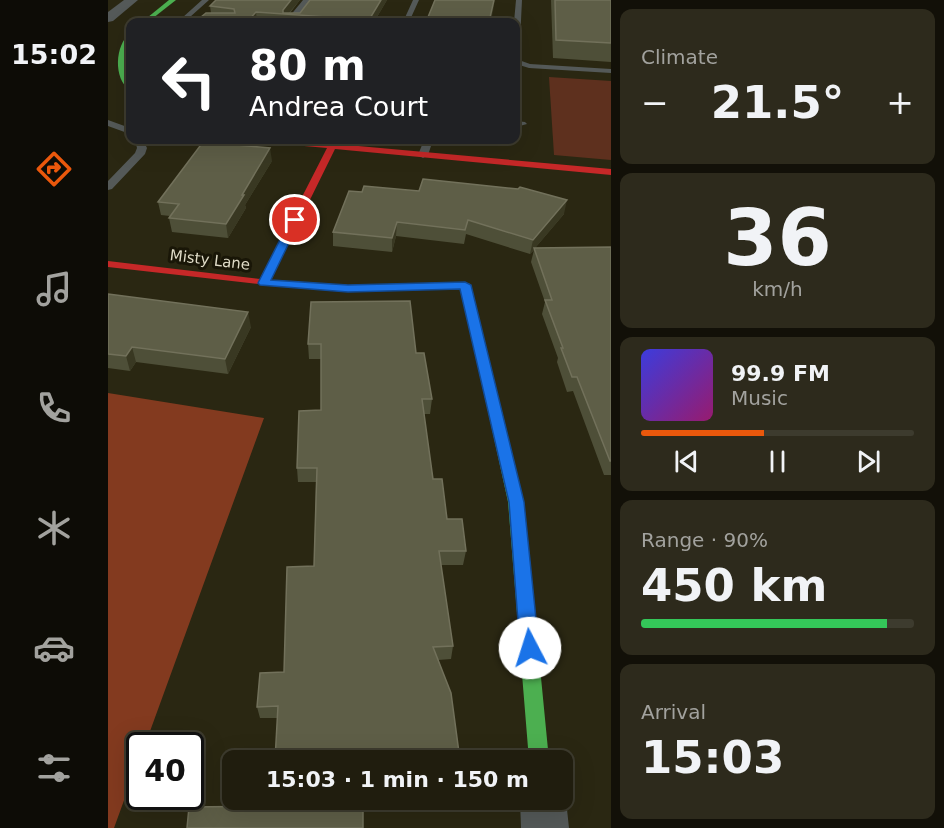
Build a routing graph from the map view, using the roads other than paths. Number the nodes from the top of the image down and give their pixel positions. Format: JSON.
{"nodes":[{"id":1,"x":132,"y":0,"type":"edge"},
{"id":2,"x":173,"y":0,"type":"edge"},
{"id":3,"x":206,"y":0,"type":"edge"},
{"id":4,"x":310,"y":0,"type":"edge"},
{"id":5,"x":416,"y":0,"type":"edge"},
{"id":6,"x":519,"y":0,"type":"edge"},
{"id":7,"x":108,"y":18,"type":"edge"},
{"id":8,"x":150,"y":18,"type":"edge"},
{"id":9,"x":185,"y":18,"type":"edge"},
{"id":10,"x":295,"y":18,"type":"edge"},
{"id":11,"x":408,"y":18,"type":"edge"},
{"id":12,"x":518,"y":18,"type":"edge"},
{"id":13,"x":126,"y":42,"type":"edge"},
{"id":14,"x":520,"y":63,"type":"edge"},
{"id":15,"x":611,"y":71,"type":"edge"},
{"id":16,"x":126,"y":81,"type":"edge"},
{"id":17,"x":108,"y":123,"type":"edge"},
{"id":18,"x":126,"y":130,"type":"edge"},
{"id":19,"x":141,"y":144,"type":"edge"},
{"id":20,"x":311,"y":144,"type":"edge"},
{"id":21,"x":427,"y":144,"type":"edge"},
{"id":22,"x":332,"y":146,"type":"junction"},
{"id":23,"x":423,"y":155,"type":"junction"},
{"id":24,"x":611,"y":172,"type":"edge"},
{"id":25,"x":108,"y":187,"type":"edge"},
{"id":26,"x":108,"y":264,"type":"edge"},
{"id":27,"x":264,"y":283,"type":"junction"},
{"id":28,"x":538,"y":750,"type":"edge"},
{"id":29,"x":544,"y":810,"type":"edge"},
{"id":30,"x":545,"y":828,"type":"edge"}],
"edges":[{"from":1,"to":7,"type":"street"},
{"from":2,"to":8,"type":"street"},
{"from":3,"to":9,"type":"lane"},
{"from":4,"to":10,"type":"street"},
{"from":5,"to":11,"type":"lane"},
{"from":6,"to":12,"type":"lane"},
{"from":13,"to":16,"type":"street"},
{"from":14,"to":15,"type":"lane"},
{"from":17,"to":18,"type":"lane"},
{"from":19,"to":25,"type":"lane"},
{"from":20,"to":22,"type":"street"},
{"from":21,"to":23,"type":"lane"},
{"from":22,"to":23,"type":"street"},
{"from":22,"to":27,"type":"street","name":"Misty Lane"},
{"from":23,"to":24,"type":"street"},
{"from":26,"to":27,"type":"street","name":"Misty Lane"},
{"from":27,"to":28,"type":"street"},
{"from":29,"to":30,"type":"street"}]}
